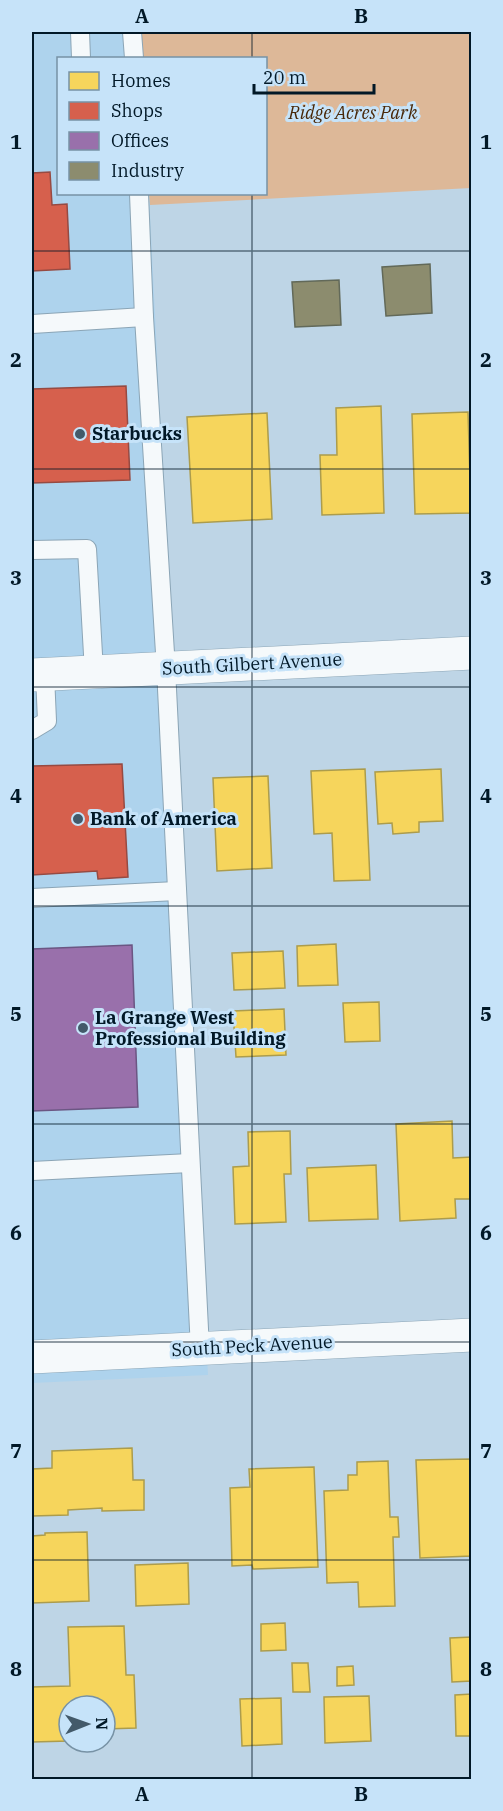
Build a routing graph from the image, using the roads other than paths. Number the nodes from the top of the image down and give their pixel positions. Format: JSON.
{"nodes":[{"id":1,"x":80,"y":32,"type":"edge"},
{"id":2,"x":132,"y":32,"type":"edge"},
{"id":3,"x":81,"y":57,"type":"edge"},
{"id":4,"x":134,"y":57,"type":"edge"},
{"id":5,"x":139,"y":195,"type":"edge"},
{"id":6,"x":144,"y":317,"type":"junction"},
{"id":7,"x":32,"y":324,"type":"edge"},
{"id":8,"x":32,"y":550,"type":"edge"},
{"id":9,"x":471,"y":652,"type":"edge"},
{"id":10,"x":166,"y":669,"type":"junction"},
{"id":11,"x":94,"y":672,"type":"junction"},
{"id":12,"x":38,"y":675,"type":"edge"},
{"id":13,"x":32,"y":729,"type":"edge"},
{"id":14,"x":177,"y":891,"type":"junction"},
{"id":15,"x":32,"y":898,"type":"edge"},
{"id":16,"x":190,"y":1163,"type":"junction"},
{"id":17,"x":32,"y":1171,"type":"edge"},
{"id":18,"x":471,"y":1335,"type":"edge"},
{"id":19,"x":200,"y":1349,"type":"junction"},
{"id":20,"x":32,"y":1357,"type":"edge"}],
"edges":[{"from":1,"to":3,"type":"lane"},
{"from":2,"to":4,"type":"lane"},
{"from":5,"to":6,"type":"lane"},
{"from":6,"to":7,"type":"lane"},
{"from":6,"to":10,"type":"lane"},
{"from":8,"to":11,"type":"lane"},
{"from":9,"to":10,"type":"street","name":"South Gilbert Avenue"},
{"from":10,"to":11,"type":"street","name":"South Gilbert Avenue"},
{"from":10,"to":14,"type":"lane"},
{"from":11,"to":12,"type":"street","name":"South Gilbert Avenue"},
{"from":12,"to":13,"type":"lane"},
{"from":14,"to":15,"type":"lane"},
{"from":14,"to":16,"type":"lane"},
{"from":16,"to":17,"type":"lane"},
{"from":16,"to":19,"type":"lane"},
{"from":18,"to":19,"type":"street","name":"South Peck Avenue"},
{"from":19,"to":20,"type":"street","name":"South Peck Avenue"}]}
